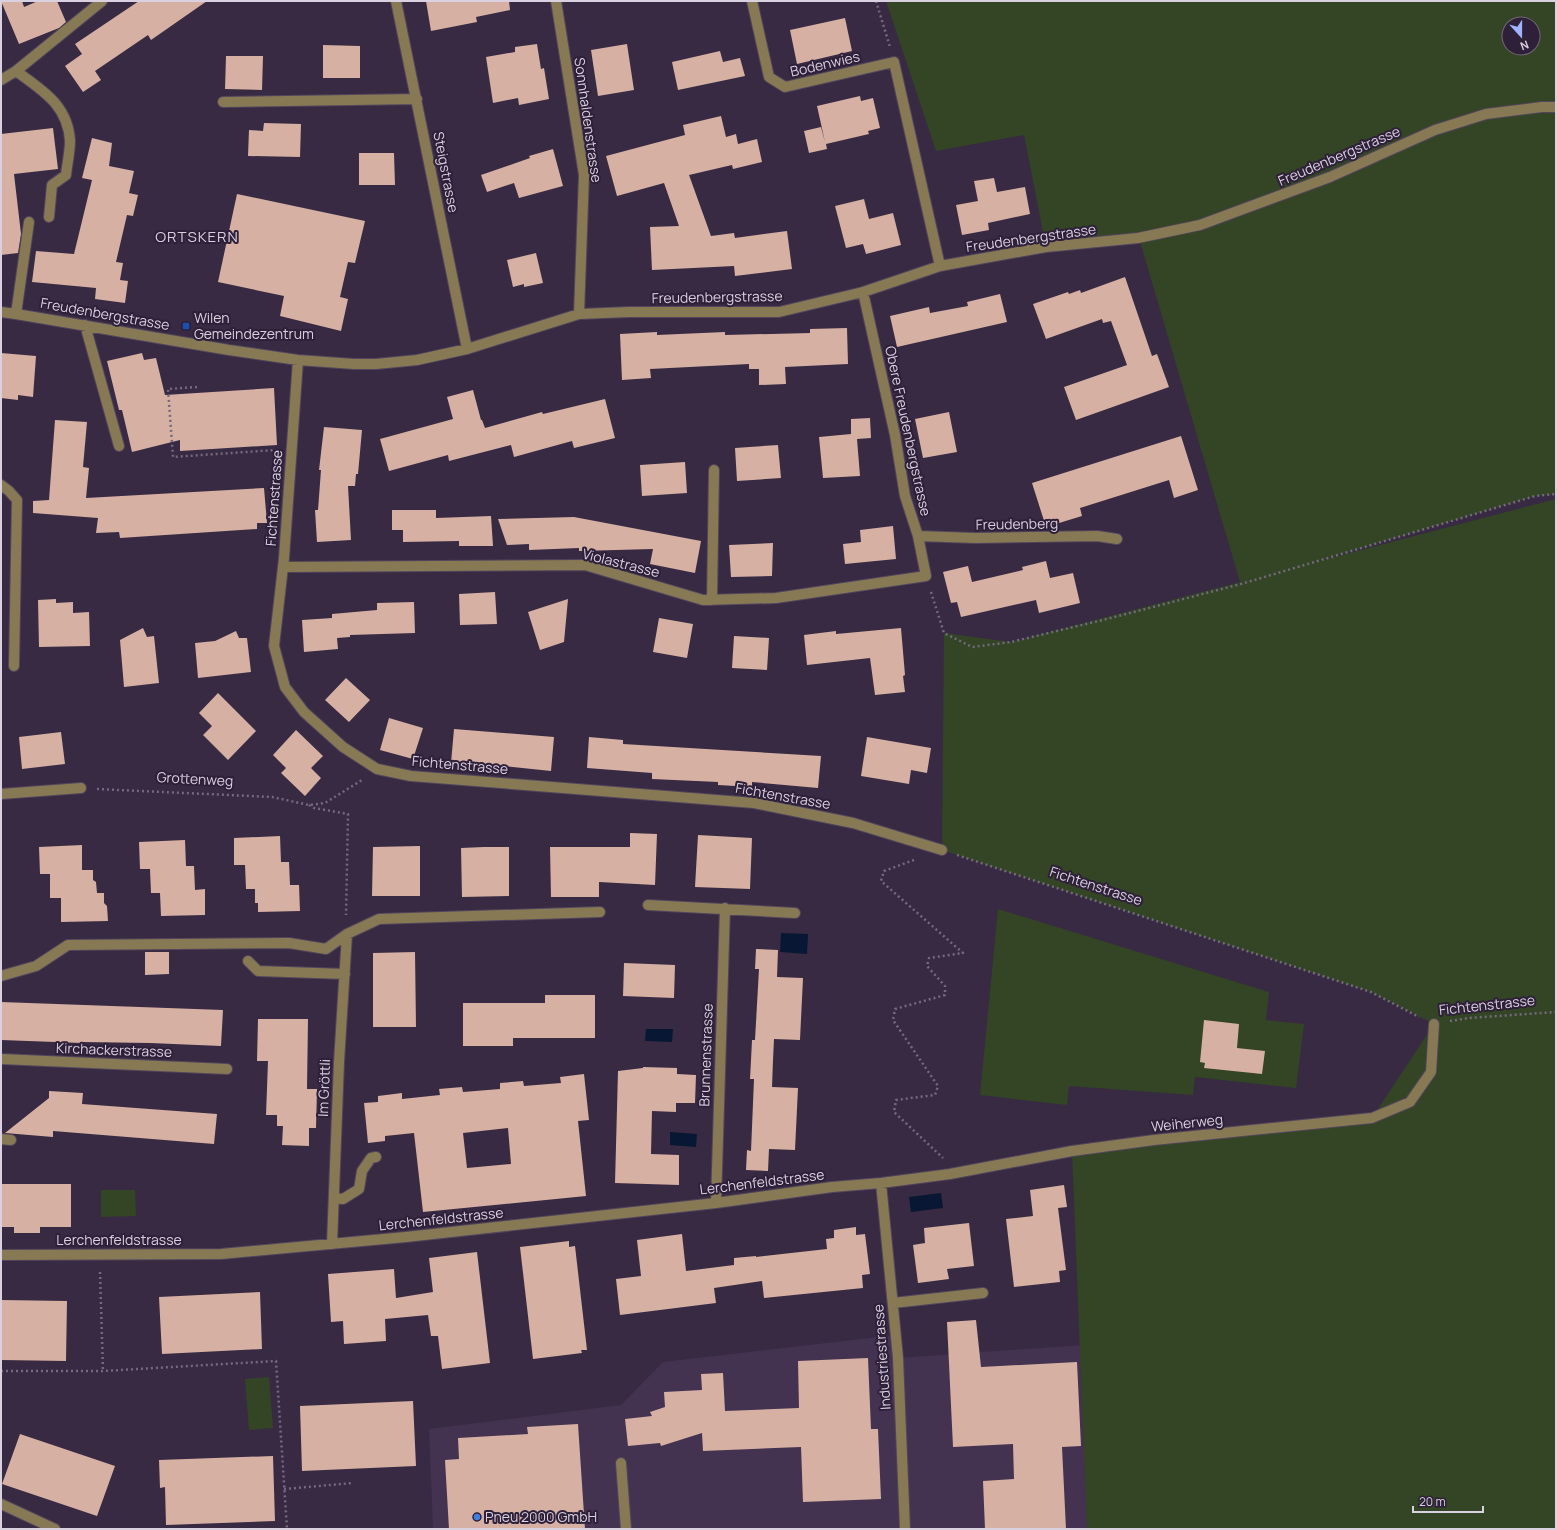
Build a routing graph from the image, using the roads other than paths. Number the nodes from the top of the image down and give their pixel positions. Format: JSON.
{"nodes":[{"id":1,"x":102,"y":1,"type":"edge"},
{"id":2,"x":396,"y":1,"type":"edge"},
{"id":3,"x":556,"y":1,"type":"edge"},
{"id":4,"x":752,"y":1,"type":"edge"},
{"id":5,"x":16,"y":71,"type":"junction"},
{"id":6,"x":1,"y":80,"type":"edge"},
{"id":7,"x":416,"y":99,"type":"junction"},
{"id":8,"x":222,"y":102,"type":"dead end"},
{"id":9,"x":1556,"y":106,"type":"edge"},
{"id":10,"x":49,"y":216,"type":"dead end"},
{"id":11,"x":29,"y":222,"type":"dead end"},
{"id":12,"x":940,"y":266,"type":"junction"},
{"id":13,"x":863,"y":292,"type":"junction"},
{"id":14,"x":1,"y":312,"type":"edge"},
{"id":15,"x":16,"y":314,"type":"junction"},
{"id":16,"x":579,"y":314,"type":"junction"},
{"id":17,"x":85,"y":325,"type":"junction"},
{"id":18,"x":467,"y":349,"type":"junction"},
{"id":19,"x":298,"y":360,"type":"junction"},
{"id":20,"x":118,"y":446,"type":"dead end"},
{"id":21,"x":714,"y":470,"type":"dead end"},
{"id":22,"x":1,"y":486,"type":"edge"},
{"id":23,"x":918,"y":536,"type":"junction"},
{"id":24,"x":1117,"y":539,"type":"dead end"},
{"id":25,"x":283,"y":567,"type":"junction"},
{"id":26,"x":926,"y":576,"type":"joint"},
{"id":27,"x":712,"y":600,"type":"junction"},
{"id":28,"x":14,"y":666,"type":"dead end"},
{"id":29,"x":81,"y":788,"type":"road end"},
{"id":30,"x":1,"y":794,"type":"edge"},
{"id":31,"x":942,"y":850,"type":"road end"},
{"id":32,"x":648,"y":905,"type":"dead end"},
{"id":33,"x":725,"y":908,"type":"junction"},
{"id":34,"x":600,"y":912,"type":"dead end"},
{"id":35,"x":795,"y":913,"type":"dead end"},
{"id":36,"x":347,"y":934,"type":"junction"},
{"id":37,"x":248,"y":961,"type":"dead end"},
{"id":38,"x":345,"y":974,"type":"junction"},
{"id":39,"x":1,"y":976,"type":"edge"},
{"id":40,"x":1434,"y":1024,"type":"road end"},
{"id":41,"x":1,"y":1059,"type":"edge"},
{"id":42,"x":226,"y":1069,"type":"dead end"},
{"id":43,"x":376,"y":1157,"type":"dead end"},
{"id":44,"x":881,"y":1183,"type":"junction"},
{"id":45,"x":334,"y":1198,"type":"junction"},
{"id":46,"x":716,"y":1203,"type":"junction"},
{"id":47,"x":332,"y":1244,"type":"junction"},
{"id":48,"x":1,"y":1255,"type":"edge"},
{"id":49,"x":983,"y":1293,"type":"dead end"},
{"id":50,"x":893,"y":1303,"type":"junction"},
{"id":51,"x":621,"y":1463,"type":"dead end"},
{"id":52,"x":1,"y":1504,"type":"edge"},
{"id":53,"x":55,"y":1529,"type":"edge"},
{"id":54,"x":626,"y":1529,"type":"edge"},
{"id":55,"x":905,"y":1529,"type":"edge"}],
"edges":[{"from":1,"to":5,"type":"street"},
{"from":2,"to":7,"type":"street","name":"Steigstrasse"},
{"from":3,"to":16,"type":"street","name":"Sonnhaldenstrasse"},
{"from":4,"to":12,"type":"street","name":"Bodenwies"},
{"from":5,"to":6,"type":"street"},
{"from":5,"to":10,"type":"street"},
{"from":7,"to":8,"type":"street"},
{"from":7,"to":18,"type":"street","name":"Steigstrasse"},
{"from":9,"to":12,"type":"street","name":"Freudenbergstrasse"},
{"from":11,"to":15,"type":"street"},
{"from":12,"to":13,"type":"street","name":"Freudenbergstrasse"},
{"from":13,"to":16,"type":"street","name":"Freudenbergstrasse"},
{"from":13,"to":23,"type":"street","name":"Obere Freudenbergstrasse"},
{"from":14,"to":15,"type":"street","name":"Freudenbergstrasse"},
{"from":15,"to":17,"type":"street","name":"Freudenbergstrasse"},
{"from":16,"to":18,"type":"street","name":"Freudenbergstrasse"},
{"from":17,"to":19,"type":"street","name":"Freudenbergstrasse"},
{"from":17,"to":20,"type":"street"},
{"from":18,"to":19,"type":"street","name":"Freudenbergstrasse"},
{"from":19,"to":25,"type":"street","name":"Fichtenstrasse"},
{"from":21,"to":27,"type":"street"},
{"from":22,"to":28,"type":"street"},
{"from":23,"to":24,"type":"street","name":"Freudenberg"},
{"from":23,"to":26,"type":"street","name":"Obere Freudenbergstrasse"},
{"from":25,"to":27,"type":"street","name":"Violastrasse"},
{"from":25,"to":31,"type":"street","name":"Fichtenstrasse"},
{"from":26,"to":27,"type":"street","name":"Violastrasse"},
{"from":29,"to":30,"type":"street"},
{"from":32,"to":33,"type":"street"},
{"from":33,"to":35,"type":"street"},
{"from":33,"to":46,"type":"street","name":"Brunnenstrasse"},
{"from":34,"to":36,"type":"street"},
{"from":36,"to":38,"type":"street","name":"Im Gröttli"},
{"from":36,"to":39,"type":"street"},
{"from":37,"to":38,"type":"street"},
{"from":38,"to":45,"type":"street","name":"Im Gröttli"},
{"from":40,"to":44,"type":"street","name":"Weiherweg"},
{"from":41,"to":42,"type":"street","name":"Kirchackerstrasse"},
{"from":43,"to":45,"type":"street"},
{"from":44,"to":46,"type":"street","name":"Lerchenfeldstrasse"},
{"from":44,"to":50,"type":"street","name":"Industriestrasse"},
{"from":45,"to":47,"type":"street","name":"Im Gröttli"},
{"from":46,"to":47,"type":"street","name":"Lerchenfeldstrasse"},
{"from":47,"to":48,"type":"street","name":"Lerchenfeldstrasse"},
{"from":49,"to":50,"type":"street"},
{"from":50,"to":55,"type":"street","name":"Industriestrasse"},
{"from":51,"to":54,"type":"street"},
{"from":52,"to":53,"type":"street"}]}
